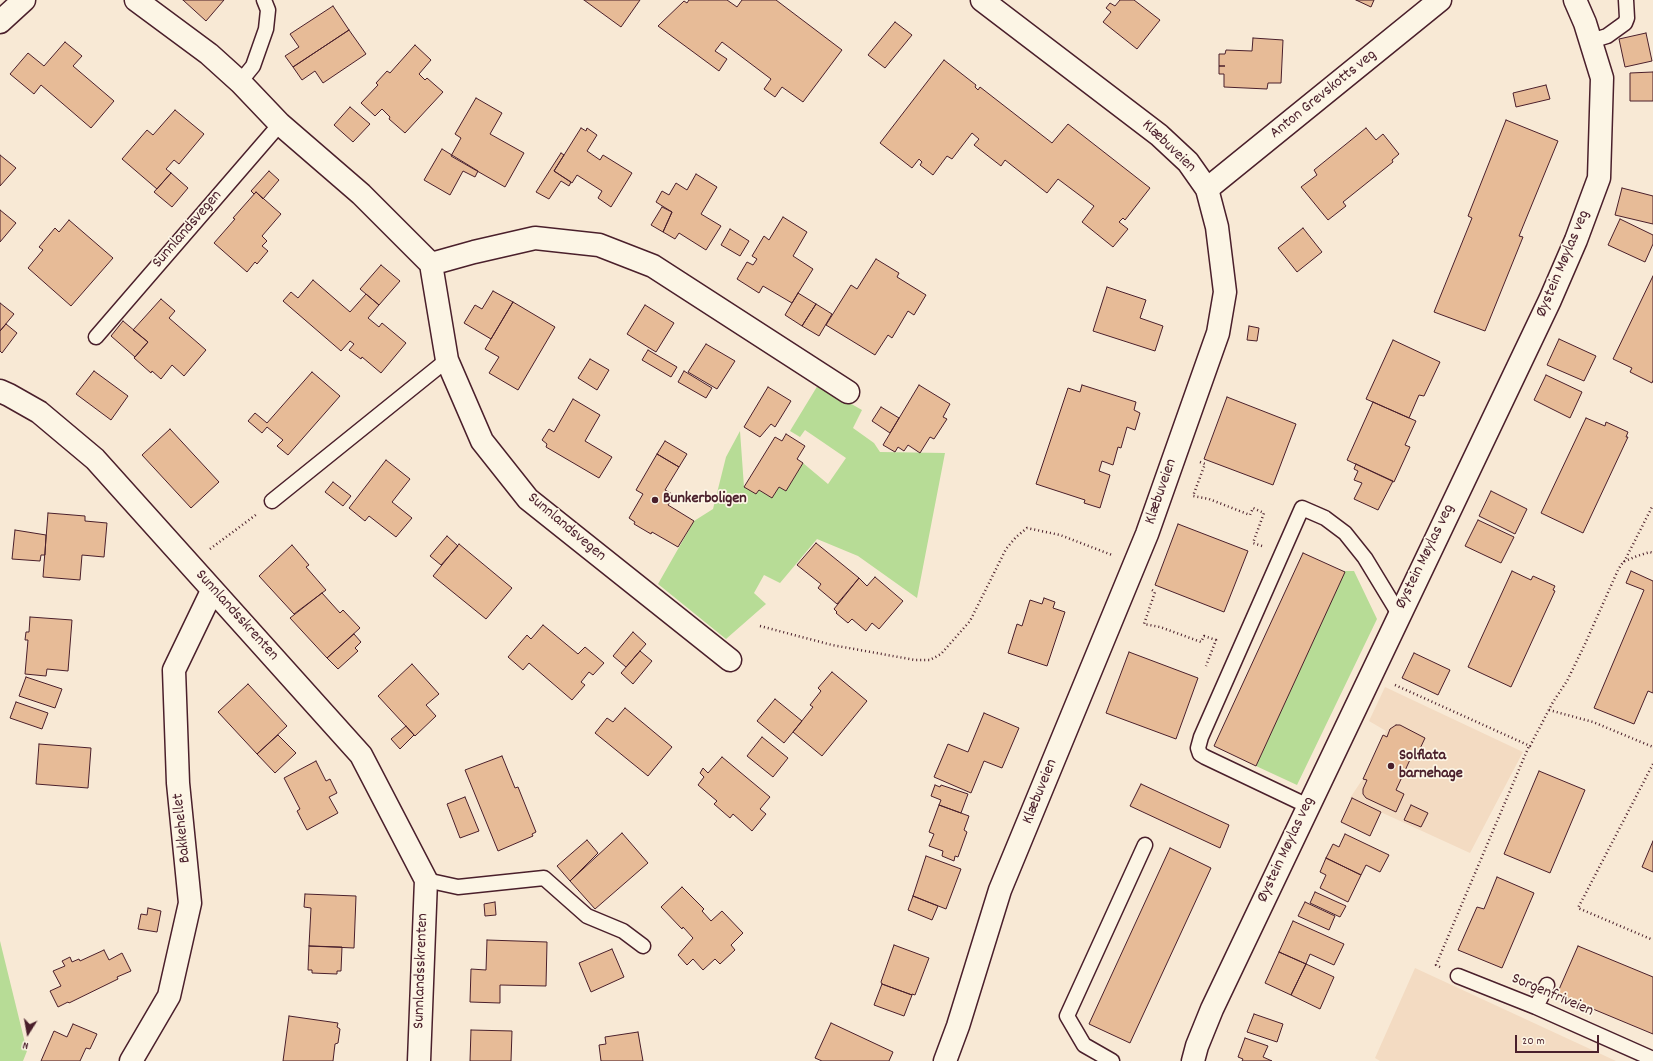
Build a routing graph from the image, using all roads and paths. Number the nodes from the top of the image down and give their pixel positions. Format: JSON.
{"nodes":[{"id":1,"x":24,"y":0,"type":"edge"},
{"id":2,"x":136,"y":0,"type":"edge"},
{"id":3,"x":264,"y":0,"type":"edge"},
{"id":4,"x":982,"y":0,"type":"edge"},
{"id":5,"x":1440,"y":0,"type":"edge"},
{"id":6,"x":1575,"y":0,"type":"edge"},
{"id":7,"x":1626,"y":0,"type":"edge"},
{"id":8,"x":0,"y":22,"type":"edge"},
{"id":9,"x":1591,"y":41,"type":"junction"},
{"id":10,"x":240,"y":82,"type":"junction"},
{"id":11,"x":280,"y":124,"type":"junction"},
{"id":12,"x":1207,"y":189,"type":"junction"},
{"id":13,"x":431,"y":264,"type":"junction"},
{"id":14,"x":96,"y":337,"type":"dead end"},
{"id":15,"x":447,"y":360,"type":"junction"},
{"id":16,"x":0,"y":391,"type":"edge"},
{"id":17,"x":848,"y":392,"type":"dead end"},
{"id":18,"x":1205,"y":464,"type":"dead end"},
{"id":19,"x":272,"y":502,"type":"joint"},
{"id":20,"x":1653,"y":504,"type":"edge"},
{"id":21,"x":1253,"y":542,"type":"dead end"},
{"id":22,"x":1653,"y":553,"type":"edge"},
{"id":23,"x":1624,"y":562,"type":"junction"},
{"id":24,"x":190,"y":564,"type":"junction"},
{"id":25,"x":1135,"y":564,"type":"junction"},
{"id":26,"x":212,"y":591,"type":"junction"},
{"id":27,"x":1156,"y":592,"type":"dead end"},
{"id":28,"x":1399,"y":614,"type":"junction"},
{"id":29,"x":760,"y":626,"type":"dead end"},
{"id":30,"x":730,"y":660,"type":"dead end"},
{"id":31,"x":1206,"y":667,"type":"dead end"},
{"id":32,"x":1371,"y":674,"type":"junction"},
{"id":33,"x":1549,"y":710,"type":"junction"},
{"id":34,"x":1530,"y":746,"type":"junction"},
{"id":35,"x":1653,"y":747,"type":"edge"},
{"id":36,"x":1653,"y":764,"type":"edge"},
{"id":37,"x":1308,"y":806,"type":"junction"},
{"id":38,"x":1145,"y":845,"type":"dead end"},
{"id":39,"x":426,"y":880,"type":"junction"},
{"id":40,"x":1653,"y":940,"type":"edge"},
{"id":41,"x":643,"y":946,"type":"dead end"},
{"id":42,"x":1458,"y":976,"type":"joint"},
{"id":43,"x":1547,"y":986,"type":"dead end"},
{"id":44,"x":1536,"y":1008,"type":"junction"},
{"id":45,"x":1653,"y":1059,"type":"edge"},
{"id":46,"x":132,"y":1061,"type":"edge"},
{"id":47,"x":419,"y":1061,"type":"edge"},
{"id":48,"x":945,"y":1061,"type":"edge"},
{"id":49,"x":1112,"y":1061,"type":"edge"},
{"id":50,"x":1192,"y":1061,"type":"edge"}],
"edges":[{"from":1,"to":8,"type":"street"},
{"from":2,"to":10,"type":"street"},
{"from":3,"to":10,"type":"lane"},
{"from":4,"to":12,"type":"street","name":"Klæbuveien"},
{"from":5,"to":12,"type":"street","name":"Anton Grevskotts veg"},
{"from":6,"to":9,"type":"street","name":"Øystein Møylas veg"},
{"from":7,"to":9,"type":"lane"},
{"from":9,"to":28,"type":"street","name":"Øystein Møylas veg"},
{"from":10,"to":11,"type":"street"},
{"from":11,"to":13,"type":"street"},
{"from":11,"to":14,"type":"lane","name":"Sunnlandsvegen"},
{"from":12,"to":25,"type":"street","name":"Klæbuveien"},
{"from":13,"to":15,"type":"street","name":"Sunnlandsvegen"},
{"from":13,"to":17,"type":"street"},
{"from":15,"to":19,"type":"lane"},
{"from":15,"to":30,"type":"street","name":"Sunnlandsvegen"},
{"from":16,"to":24,"type":"street","name":"Sunnlandsskrenten"},
{"from":18,"to":21,"type":"path"},
{"from":19,"to":24,"type":"path"},
{"from":20,"to":23,"type":"path"},
{"from":22,"to":23,"type":"path"},
{"from":23,"to":33,"type":"path"},
{"from":24,"to":26,"type":"street","name":"Sunnlandsskrenten"},
{"from":25,"to":29,"type":"path"},
{"from":25,"to":48,"type":"street","name":"Klæbuveien"},
{"from":26,"to":39,"type":"street","name":"Sunnlandsskrenten"},
{"from":26,"to":46,"type":"street","name":"Bakkehellet"},
{"from":27,"to":31,"type":"path"},
{"from":28,"to":32,"type":"street","name":"Øystein Møylas veg"},
{"from":28,"to":37,"type":"lane"},
{"from":32,"to":34,"type":"path"},
{"from":32,"to":37,"type":"street","name":"Øystein Møylas veg"},
{"from":33,"to":34,"type":"path"},
{"from":33,"to":35,"type":"path"},
{"from":34,"to":42,"type":"path"},
{"from":36,"to":40,"type":"path"},
{"from":37,"to":50,"type":"street","name":"Øystein Møylas veg"},
{"from":38,"to":49,"type":"lane"},
{"from":39,"to":41,"type":"lane"},
{"from":39,"to":47,"type":"street","name":"Sunnlandsskrenten"},
{"from":42,"to":44,"type":"lane","name":"Sorgenfriveien"},
{"from":43,"to":44,"type":"lane"},
{"from":44,"to":45,"type":"lane","name":"Sorgenfriveien"}]}
